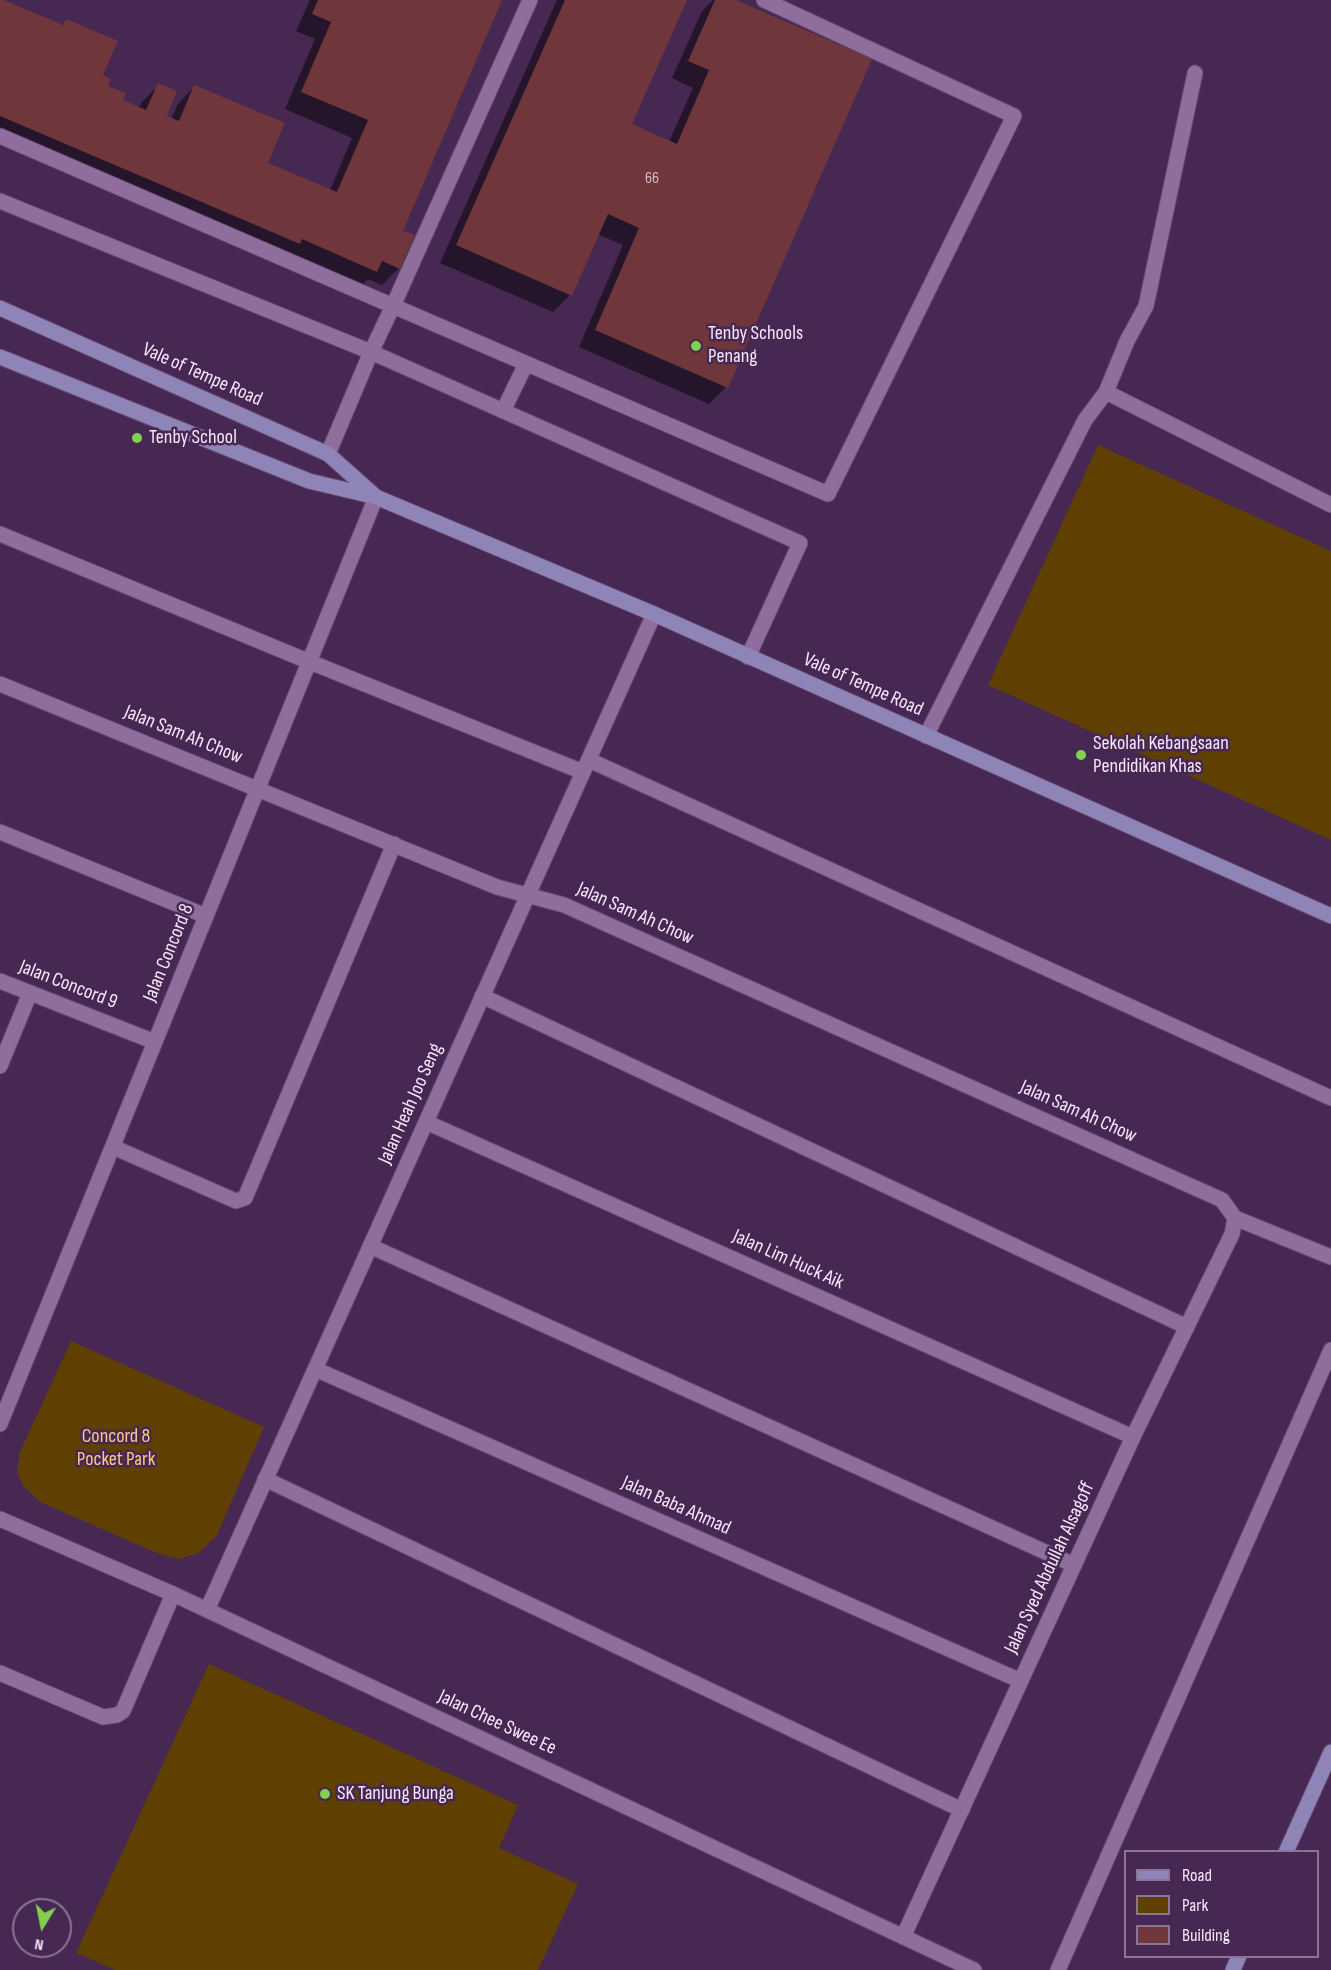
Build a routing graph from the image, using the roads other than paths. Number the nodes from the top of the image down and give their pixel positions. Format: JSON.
{"nodes":[{"id":1,"x":530,"y":0,"type":"edge"},
{"id":2,"x":764,"y":0,"type":"edge"},
{"id":3,"x":1195,"y":73,"type":"dead end"},
{"id":4,"x":0,"y":136,"type":"edge"},
{"id":5,"x":0,"y":201,"type":"edge"},
{"id":6,"x":393,"y":306,"type":"junction"},
{"id":7,"x":0,"y":308,"type":"edge"},
{"id":8,"x":371,"y":352,"type":"junction"},
{"id":9,"x":0,"y":357,"type":"edge"},
{"id":10,"x":525,"y":364,"type":"junction"},
{"id":11,"x":1106,"y":392,"type":"junction"},
{"id":12,"x":503,"y":411,"type":"junction"},
{"id":13,"x":328,"y":454,"type":"junction"},
{"id":14,"x":376,"y":497,"type":"junction"},
{"id":15,"x":1331,"y":505,"type":"edge"},
{"id":16,"x":0,"y":534,"type":"edge"},
{"id":17,"x":654,"y":614,"type":"junction"},
{"id":18,"x":748,"y":657,"type":"junction"},
{"id":19,"x":310,"y":662,"type":"junction"},
{"id":20,"x":0,"y":684,"type":"edge"},
{"id":21,"x":926,"y":736,"type":"junction"},
{"id":22,"x":586,"y":766,"type":"junction"},
{"id":23,"x":258,"y":789,"type":"junction"},
{"id":24,"x":0,"y":832,"type":"edge"},
{"id":25,"x":394,"y":844,"type":"junction"},
{"id":26,"x":528,"y":895,"type":"junction"},
{"id":27,"x":206,"y":916,"type":"junction"},
{"id":28,"x":1331,"y":916,"type":"edge"},
{"id":29,"x":0,"y":981,"type":"edge"},
{"id":30,"x":30,"y":993,"type":"junction"},
{"id":31,"x":482,"y":996,"type":"junction"},
{"id":32,"x":155,"y":1042,"type":"junction"},
{"id":33,"x":0,"y":1066,"type":"edge"},
{"id":34,"x":1331,"y":1098,"type":"edge"},
{"id":35,"x":426,"y":1122,"type":"junction"},
{"id":36,"x":113,"y":1147,"type":"junction"},
{"id":37,"x":1234,"y":1218,"type":"junction"},
{"id":38,"x":370,"y":1246,"type":"junction"},
{"id":39,"x":1331,"y":1257,"type":"edge"},
{"id":40,"x":1187,"y":1327,"type":"junction"},
{"id":41,"x":1331,"y":1350,"type":"edge"},
{"id":42,"x":315,"y":1370,"type":"junction"},
{"id":43,"x":0,"y":1424,"type":"edge"},
{"id":44,"x":1133,"y":1437,"type":"junction"},
{"id":45,"x":265,"y":1479,"type":"junction"},
{"id":46,"x":0,"y":1519,"type":"edge"},
{"id":47,"x":1074,"y":1565,"type":"junction"},
{"id":48,"x":173,"y":1594,"type":"junction"},
{"id":49,"x":207,"y":1610,"type":"junction"},
{"id":50,"x":0,"y":1673,"type":"edge"},
{"id":51,"x":1021,"y":1681,"type":"junction"},
{"id":52,"x":1331,"y":1752,"type":"edge"},
{"id":53,"x":962,"y":1810,"type":"junction"},
{"id":54,"x":1286,"y":1850,"type":"edge"},
{"id":55,"x":903,"y":1937,"type":"junction"},
{"id":56,"x":974,"y":1970,"type":"edge"},
{"id":57,"x":1058,"y":1970,"type":"edge"}],
"edges":[{"from":1,"to":6,"type":"street"},
{"from":2,"to":10,"type":"street"},
{"from":3,"to":11,"type":"street"},
{"from":4,"to":6,"type":"street"},
{"from":5,"to":8,"type":"street"},
{"from":6,"to":8,"type":"street"},
{"from":6,"to":10,"type":"street"},
{"from":7,"to":13,"type":"main road","name":"Vale of Tempe Road"},
{"from":8,"to":12,"type":"street"},
{"from":8,"to":13,"type":"street"},
{"from":9,"to":14,"type":"main road","name":"Vale of Tempe Road"},
{"from":10,"to":12,"type":"street"},
{"from":11,"to":15,"type":"street"},
{"from":11,"to":21,"type":"street"},
{"from":12,"to":18,"type":"street"},
{"from":13,"to":14,"type":"main road","name":"Vale of Tempe Road"},
{"from":14,"to":17,"type":"main road","name":"Vale of Tempe Road"},
{"from":14,"to":19,"type":"street","name":"Jalan Concord 8"},
{"from":16,"to":19,"type":"street"},
{"from":17,"to":18,"type":"main road","name":"Vale of Tempe Road"},
{"from":17,"to":22,"type":"street","name":"Jalan Heah Joo Seng"},
{"from":18,"to":21,"type":"main road","name":"Vale of Tempe Road"},
{"from":19,"to":22,"type":"street"},
{"from":19,"to":23,"type":"street","name":"Jalan Concord 8"},
{"from":20,"to":23,"type":"street","name":"Jalan Sam Ah Chow"},
{"from":21,"to":28,"type":"main road","name":"Vale of Tempe Road"},
{"from":22,"to":26,"type":"street","name":"Jalan Heah Joo Seng"},
{"from":22,"to":34,"type":"street"},
{"from":23,"to":25,"type":"street","name":"Jalan Sam Ah Chow"},
{"from":23,"to":27,"type":"street","name":"Jalan Concord 8"},
{"from":24,"to":27,"type":"street"},
{"from":25,"to":26,"type":"street","name":"Jalan Sam Ah Chow"},
{"from":25,"to":36,"type":"street"},
{"from":26,"to":31,"type":"street","name":"Jalan Heah Joo Seng"},
{"from":26,"to":37,"type":"street","name":"Jalan Sam Ah Chow"},
{"from":27,"to":32,"type":"street","name":"Jalan Concord 8"},
{"from":29,"to":30,"type":"street","name":"Jalan Concord 9"},
{"from":30,"to":32,"type":"street","name":"Jalan Concord 9"},
{"from":30,"to":33,"type":"street"},
{"from":31,"to":35,"type":"street","name":"Jalan Heah Joo Seng"},
{"from":31,"to":40,"type":"street"},
{"from":32,"to":36,"type":"street","name":"Jalan Concord 8"},
{"from":35,"to":38,"type":"street","name":"Jalan Heah Joo Seng"},
{"from":35,"to":44,"type":"street","name":"Jalan Lim Huck Aik"},
{"from":36,"to":43,"type":"street","name":"Jalan Concord 8"},
{"from":37,"to":39,"type":"street"},
{"from":37,"to":40,"type":"street","name":"Jalan Syed Abdullah Alsagoff"},
{"from":38,"to":42,"type":"street","name":"Jalan Heah Joo Seng"},
{"from":38,"to":47,"type":"street"},
{"from":40,"to":44,"type":"street","name":"Jalan Syed Abdullah Alsagoff"},
{"from":41,"to":57,"type":"street"},
{"from":42,"to":45,"type":"street","name":"Jalan Heah Joo Seng"},
{"from":42,"to":51,"type":"street","name":"Jalan Baba Ahmad"},
{"from":44,"to":47,"type":"street","name":"Jalan Syed Abdullah Alsagoff"},
{"from":45,"to":49,"type":"street","name":"Jalan Heah Joo Seng"},
{"from":45,"to":53,"type":"street"},
{"from":46,"to":48,"type":"street","name":"Jalan Chee Swee Ee"},
{"from":47,"to":51,"type":"street","name":"Jalan Syed Abdullah Alsagoff"},
{"from":48,"to":49,"type":"street","name":"Jalan Chee Swee Ee"},
{"from":48,"to":50,"type":"street"},
{"from":49,"to":55,"type":"street","name":"Jalan Chee Swee Ee"},
{"from":51,"to":53,"type":"street","name":"Jalan Syed Abdullah Alsagoff"},
{"from":52,"to":54,"type":"main road"},
{"from":53,"to":55,"type":"street","name":"Jalan Syed Abdullah Alsagoff"},
{"from":55,"to":56,"type":"street","name":"Jalan Chee Swee Ee"}]}
